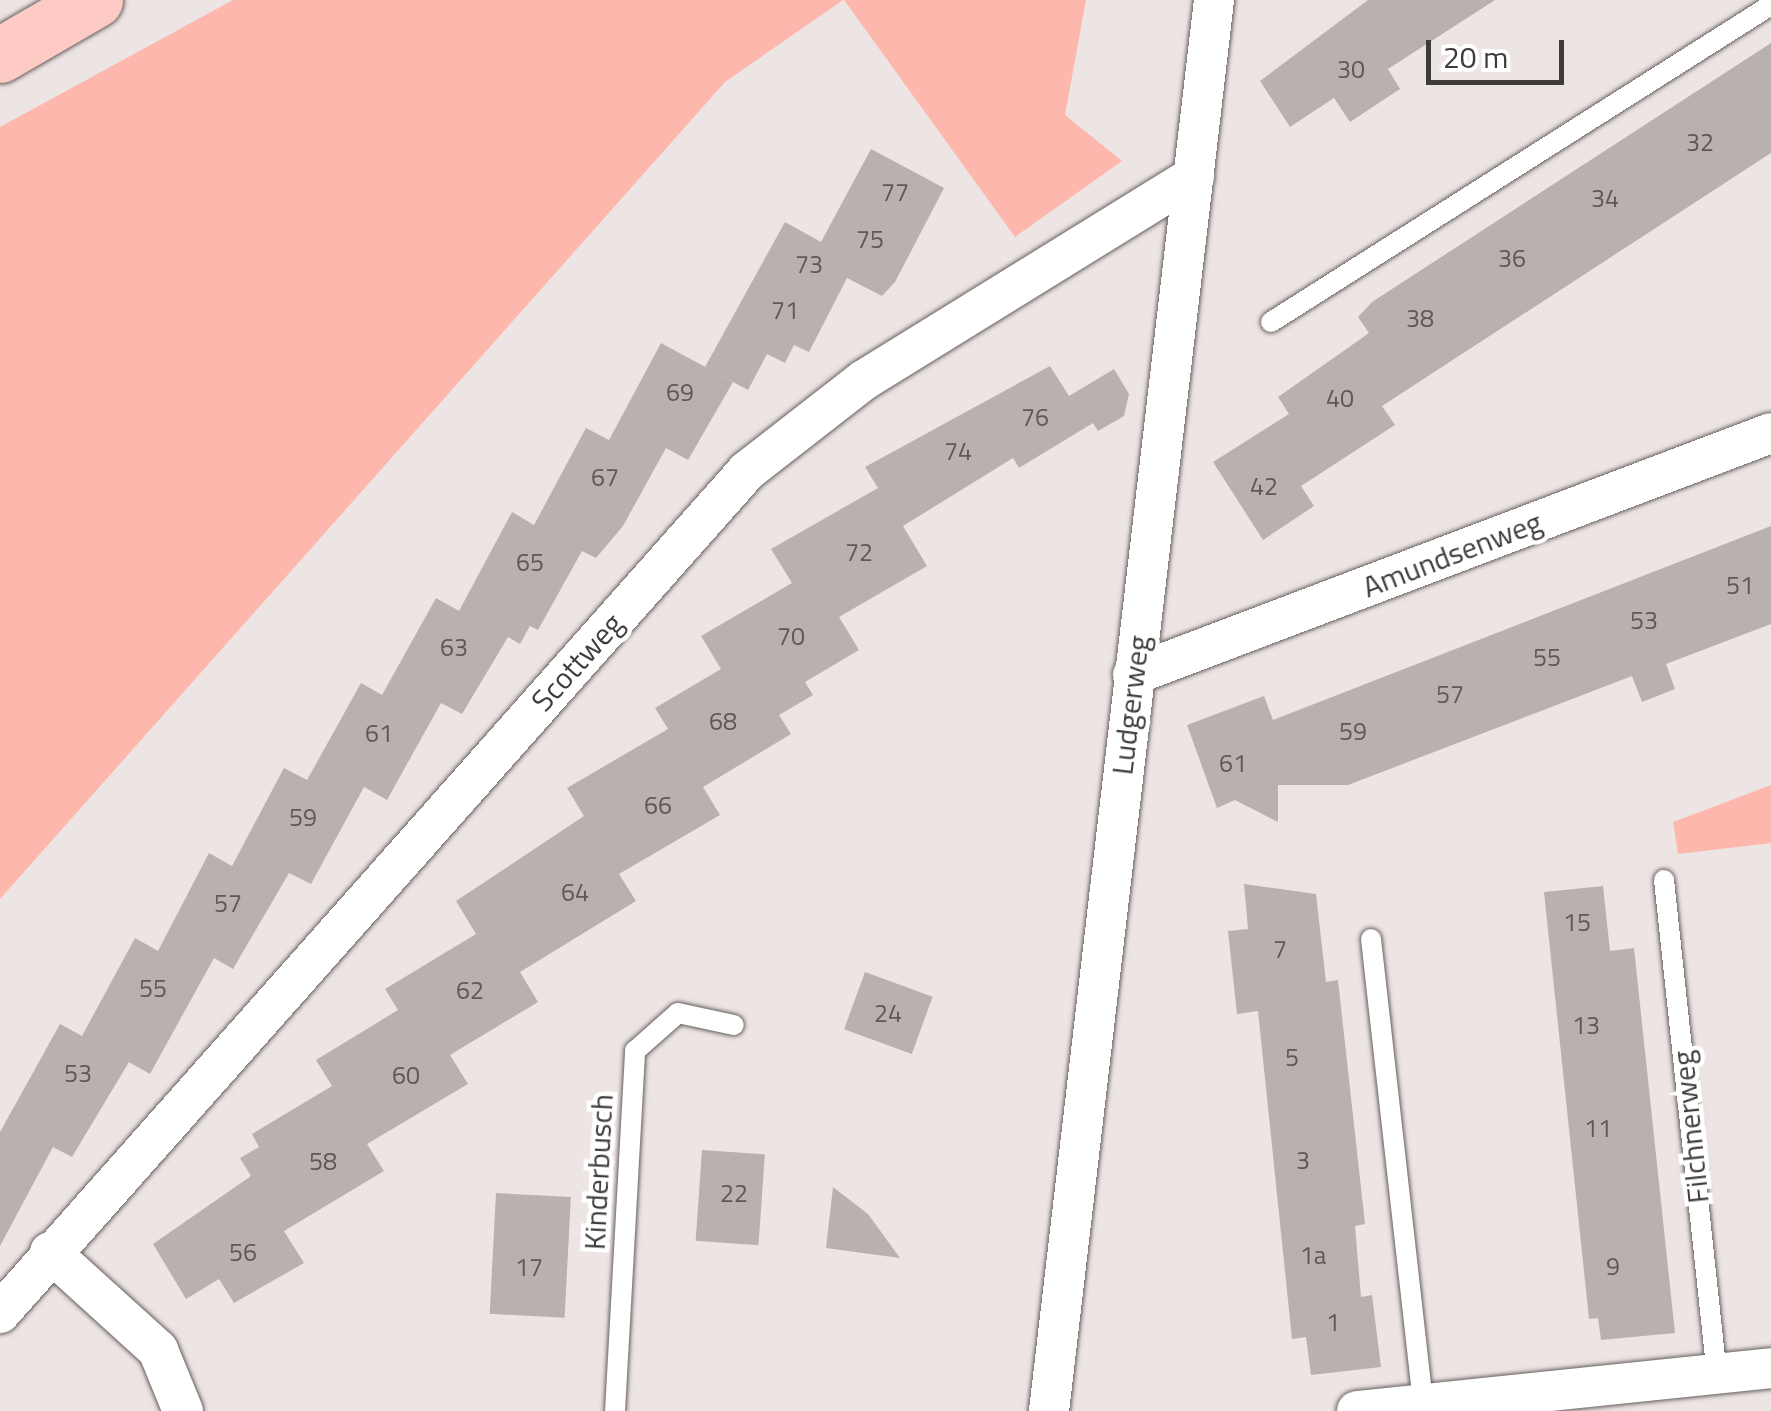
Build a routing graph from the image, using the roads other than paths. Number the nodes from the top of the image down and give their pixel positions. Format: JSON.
{"nodes":[{"id":1,"x":95,"y":0,"type":"edge"},
{"id":2,"x":1214,"y":0,"type":"edge"},
{"id":3,"x":1771,"y":5,"type":"edge"},
{"id":4,"x":0,"y":55,"type":"edge"},
{"id":5,"x":1194,"y":176,"type":"junction"},
{"id":6,"x":1270,"y":322,"type":"dead end"},
{"id":7,"x":1771,"y":432,"type":"edge"},
{"id":8,"x":1134,"y":675,"type":"junction"},
{"id":9,"x":1664,"y":880,"type":"dead end"},
{"id":10,"x":1371,"y":939,"type":"dead end"},
{"id":11,"x":734,"y":1025,"type":"dead end"},
{"id":12,"x":50,"y":1252,"type":"junction"},
{"id":13,"x":0,"y":1314,"type":"edge"},
{"id":14,"x":1771,"y":1368,"type":"edge"},
{"id":15,"x":1717,"y":1374,"type":"junction"},
{"id":16,"x":1423,"y":1404,"type":"junction"},
{"id":17,"x":182,"y":1411,"type":"edge"},
{"id":18,"x":616,"y":1411,"type":"edge"},
{"id":19,"x":1049,"y":1411,"type":"edge"},
{"id":20,"x":1357,"y":1411,"type":"edge"}],
"edges":[{"from":1,"to":4,"type":"main road"},
{"from":2,"to":5,"type":"street","name":"Ludgerweg"},
{"from":3,"to":6,"type":"lane"},
{"from":5,"to":8,"type":"street","name":"Ludgerweg"},
{"from":5,"to":12,"type":"street","name":"Scottweg"},
{"from":7,"to":8,"type":"street","name":"Amundsenweg"},
{"from":8,"to":19,"type":"street","name":"Ludgerweg"},
{"from":9,"to":15,"type":"lane","name":"Filchnerweg"},
{"from":10,"to":16,"type":"lane"},
{"from":11,"to":18,"type":"lane","name":"Kinderbusch"},
{"from":12,"to":13,"type":"street","name":"Scottweg"},
{"from":12,"to":17,"type":"street"},
{"from":14,"to":15,"type":"street"},
{"from":15,"to":16,"type":"street"},
{"from":16,"to":20,"type":"street"}]}
